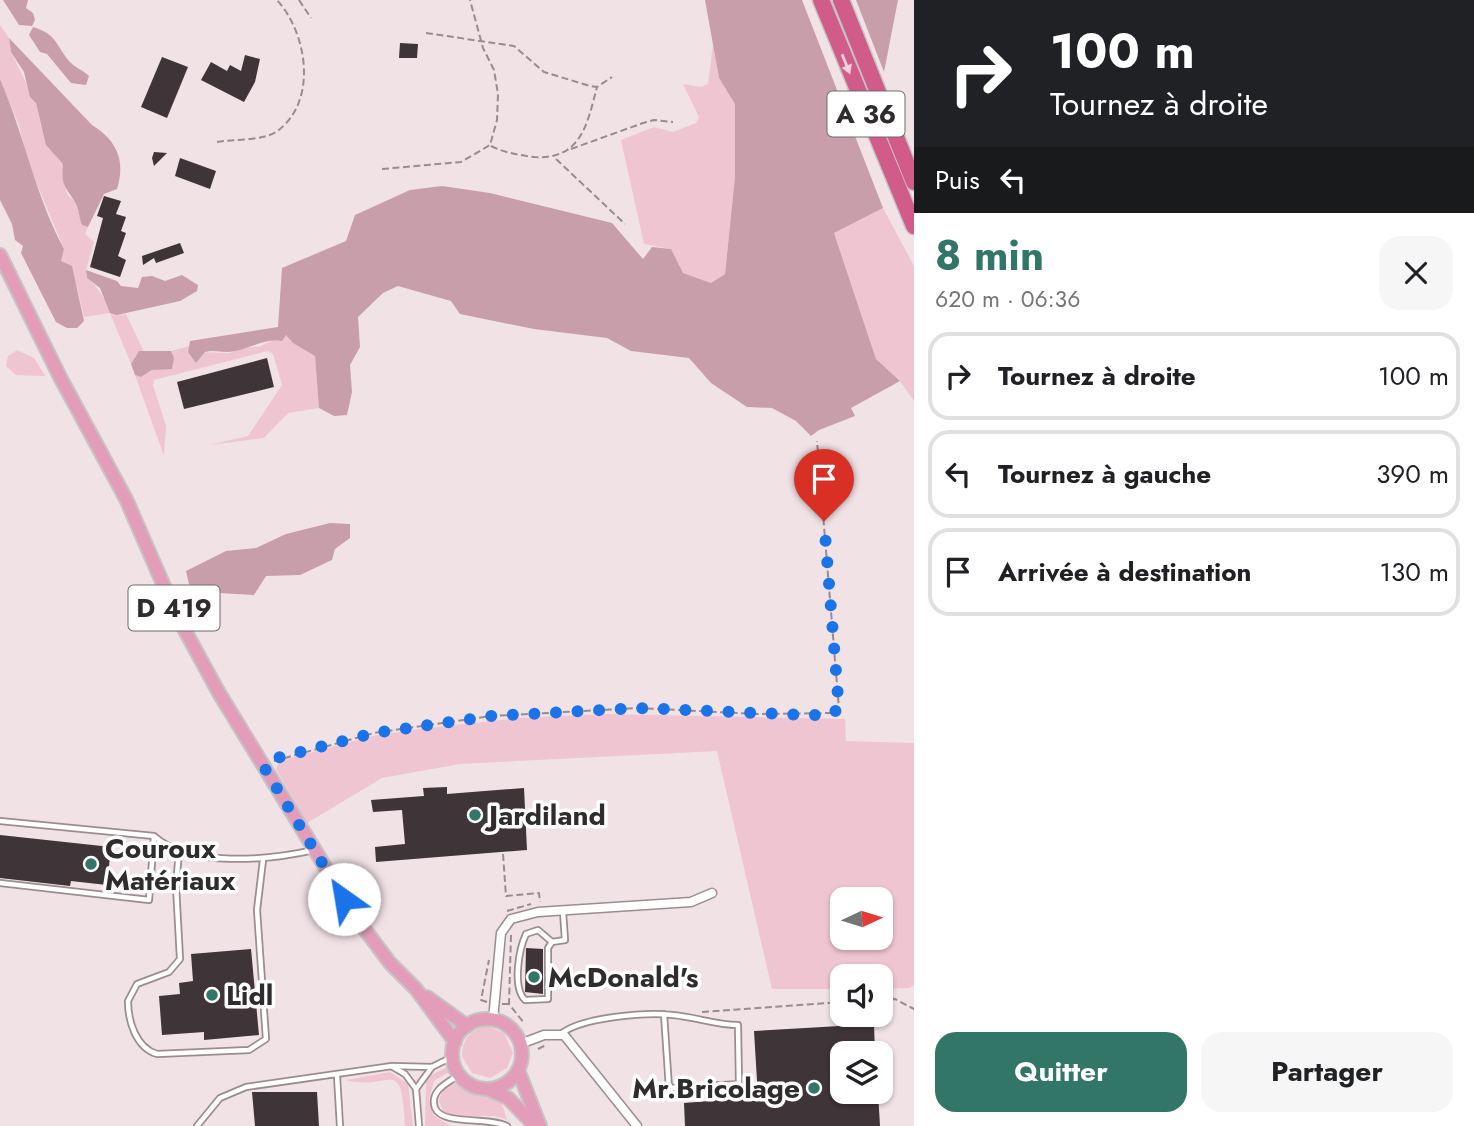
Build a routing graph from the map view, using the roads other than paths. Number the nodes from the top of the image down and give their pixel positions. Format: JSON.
{"nodes":[{"id":1,"x":821,"y":0,"type":"edge"},
{"id":2,"x":841,"y":0,"type":"edge"},
{"id":3,"x":914,"y":182,"type":"edge"},
{"id":4,"x":914,"y":226,"type":"edge"},
{"id":5,"x":0,"y":255,"type":"edge"},
{"id":6,"x":0,"y":821,"type":"edge"},
{"id":7,"x":154,"y":836,"type":"junction"},
{"id":8,"x":314,"y":850,"type":"junction"},
{"id":9,"x":179,"y":851,"type":"junction"},
{"id":10,"x":262,"y":860,"type":"junction"},
{"id":11,"x":0,"y":883,"type":"edge"},
{"id":12,"x":712,"y":893,"type":"dead end"},
{"id":13,"x":564,"y":911,"type":"junction"},
{"id":14,"x":552,"y":942,"type":"junction"},
{"id":15,"x":416,"y":989,"type":"junction"},
{"id":16,"x":664,"y":1014,"type":"junction"},
{"id":17,"x":493,"y":1020,"type":"junction"},
{"id":18,"x":467,"y":1026,"type":"junction"},
{"id":19,"x":560,"y":1034,"type":"junction"},
{"id":20,"x":454,"y":1042,"type":"junction"},
{"id":21,"x":520,"y":1044,"type":"junction"},
{"id":22,"x":452,"y":1057,"type":"junction"},
{"id":23,"x":392,"y":1066,"type":"junction"},
{"id":24,"x":432,"y":1067,"type":"junction"},
{"id":25,"x":518,"y":1070,"type":"junction"},
{"id":26,"x":459,"y":1075,"type":"junction"},
{"id":27,"x":337,"y":1076,"type":"junction"},
{"id":28,"x":416,"y":1089,"type":"junction"},
{"id":29,"x":488,"y":1089,"type":"junction"},
{"id":30,"x":197,"y":1126,"type":"edge"},
{"id":31,"x":340,"y":1126,"type":"edge"},
{"id":32,"x":419,"y":1126,"type":"edge"},
{"id":33,"x":507,"y":1126,"type":"edge"},
{"id":34,"x":538,"y":1126,"type":"edge"},
{"id":35,"x":637,"y":1126,"type":"edge"}],
"edges":[{"from":1,"to":4,"type":"highway","number":"A 36","one_way":true},
{"from":2,"to":3,"type":"highway","number":"A 36"},
{"from":5,"to":8,"type":"main road","number":"D 419"},
{"from":6,"to":7,"type":"lane"},
{"from":7,"to":9,"type":"lane"},
{"from":7,"to":11,"type":"lane"},
{"from":8,"to":10,"type":"lane"},
{"from":8,"to":15,"type":"main road","number":"D 419"},
{"from":9,"to":10,"type":"lane"},
{"from":9,"to":10,"type":"lane"},
{"from":12,"to":13,"type":"street"},
{"from":13,"to":14,"type":"lane"},
{"from":13,"to":17,"type":"street"},
{"from":14,"to":14,"type":"lane"},
{"from":15,"to":18,"type":"main road","number":"D 419"},
{"from":15,"to":20,"type":"main road","number":"D 419"},
{"from":16,"to":16,"type":"lane"},
{"from":16,"to":19,"type":"lane"},
{"from":17,"to":18,"type":"main road"},
{"from":17,"to":21,"type":"main road"},
{"from":18,"to":20,"type":"main road"},
{"from":19,"to":21,"type":"street"},
{"from":19,"to":35,"type":"street"},
{"from":20,"to":22,"type":"main road"},
{"from":21,"to":25,"type":"main road"},
{"from":22,"to":24,"type":"lane"},
{"from":22,"to":26,"type":"main road"},
{"from":23,"to":24,"type":"lane"},
{"from":23,"to":27,"type":"lane"},
{"from":23,"to":28,"type":"lane"},
{"from":24,"to":28,"type":"lane"},
{"from":25,"to":29,"type":"main road"},
{"from":25,"to":34,"type":"main road"},
{"from":26,"to":29,"type":"main road"},
{"from":26,"to":33,"type":"lane"},
{"from":27,"to":30,"type":"lane"},
{"from":27,"to":31,"type":"lane"},
{"from":28,"to":32,"type":"lane"},
{"from":29,"to":34,"type":"main road"}]}
